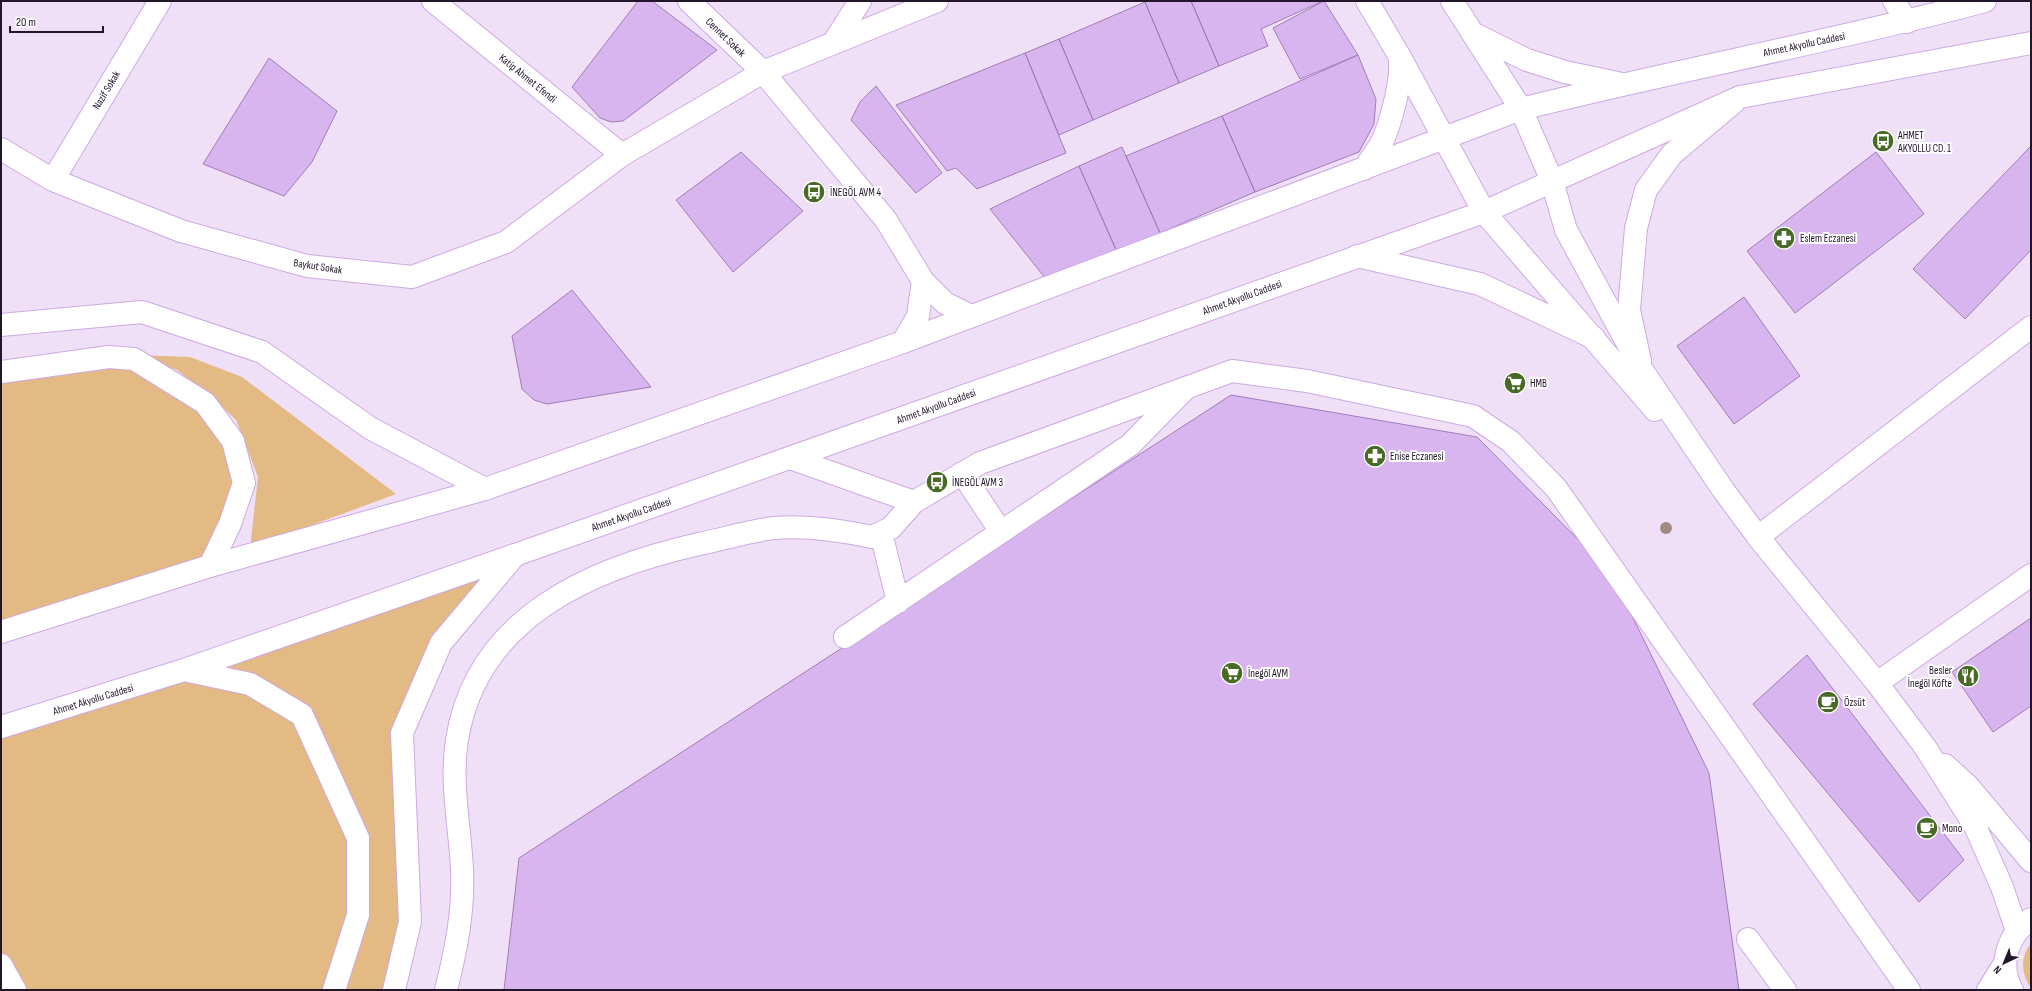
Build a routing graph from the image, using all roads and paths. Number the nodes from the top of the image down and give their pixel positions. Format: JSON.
{"nodes":[{"id":1,"x":160,"y":1,"type":"edge"},
{"id":2,"x":433,"y":1,"type":"edge"},
{"id":3,"x":689,"y":1,"type":"edge"},
{"id":4,"x":860,"y":1,"type":"edge"},
{"id":5,"x":937,"y":1,"type":"edge"},
{"id":6,"x":1367,"y":1,"type":"edge"},
{"id":7,"x":1375,"y":1,"type":"edge"},
{"id":8,"x":1894,"y":1,"type":"edge"},
{"id":9,"x":1985,"y":1,"type":"edge"},
{"id":10,"x":1459,"y":4,"type":"edge"},
{"id":11,"x":1907,"y":22,"type":"junction"},
{"id":12,"x":1474,"y":34,"type":"junction"},
{"id":13,"x":834,"y":42,"type":"junction"},
{"id":14,"x":2031,"y":43,"type":"edge"},
{"id":15,"x":1400,"y":57,"type":"junction"},
{"id":16,"x":763,"y":72,"type":"junction"},
{"id":17,"x":1622,"y":84,"type":"junction"},
{"id":18,"x":1740,"y":97,"type":"junction"},
{"id":19,"x":1521,"y":109,"type":"junction"},
{"id":20,"x":1444,"y":139,"type":"junction"},
{"id":21,"x":1,"y":149,"type":"edge"},
{"id":22,"x":622,"y":155,"type":"junction"},
{"id":23,"x":1364,"y":169,"type":"junction"},
{"id":24,"x":53,"y":180,"type":"junction"},
{"id":25,"x":1552,"y":181,"type":"junction"},
{"id":26,"x":1484,"y":212,"type":"junction"},
{"id":27,"x":1358,"y":256,"type":"junction"},
{"id":28,"x":923,"y":281,"type":"junction"},
{"id":29,"x":971,"y":316,"type":"junction"},
{"id":30,"x":1,"y":326,"type":"edge"},
{"id":31,"x":2031,"y":327,"type":"edge"},
{"id":32,"x":1594,"y":338,"type":"junction"},
{"id":33,"x":903,"y":342,"type":"junction"},
{"id":34,"x":1642,"y":370,"type":"junction"},
{"id":35,"x":1,"y":372,"type":"edge"},
{"id":36,"x":1190,"y":385,"type":"junction"},
{"id":37,"x":790,"y":458,"type":"junction"},
{"id":38,"x":962,"y":474,"type":"junction"},
{"id":39,"x":485,"y":489,"type":"junction"},
{"id":40,"x":1724,"y":492,"type":"junction"},
{"id":41,"x":914,"y":502,"type":"junction"},
{"id":42,"x":1001,"y":532,"type":"junction"},
{"id":43,"x":881,"y":533,"type":"junction"},
{"id":44,"x":1758,"y":537,"type":"junction"},
{"id":45,"x":515,"y":555,"type":"junction"},
{"id":46,"x":210,"y":566,"type":"junction"},
{"id":47,"x":2031,"y":575,"type":"edge"},
{"id":48,"x":898,"y":602,"type":"junction"},
{"id":49,"x":1,"y":632,"type":"edge"},
{"id":50,"x":845,"y":637,"type":"dead end"},
{"id":51,"x":184,"y":670,"type":"junction"},
{"id":52,"x":1877,"y":684,"type":"junction"},
{"id":53,"x":1,"y":727,"type":"edge"},
{"id":54,"x":1925,"y":747,"type":"junction"},
{"id":55,"x":2031,"y":861,"type":"edge"},
{"id":56,"x":2024,"y":925,"type":"edge"},
{"id":57,"x":1748,"y":939,"type":"dead end"},
{"id":58,"x":2005,"y":963,"type":"junction"},
{"id":59,"x":1,"y":965,"type":"edge"},
{"id":60,"x":15,"y":990,"type":"edge"},
{"id":61,"x":334,"y":990,"type":"edge"},
{"id":62,"x":394,"y":990,"type":"edge"},
{"id":63,"x":446,"y":990,"type":"edge"},
{"id":64,"x":1785,"y":990,"type":"edge"},
{"id":65,"x":1909,"y":990,"type":"edge"},
{"id":66,"x":1988,"y":990,"type":"edge"},
{"id":67,"x":2012,"y":990,"type":"edge"}],
"edges":[{"from":1,"to":24,"type":"main road","name":"Nazif Sokak"},
{"from":2,"to":22,"type":"main road","name":"Katip Ahmet Efendi"},
{"from":3,"to":16,"type":"main road","name":"Cennet Sokak"},
{"from":4,"to":13,"type":"main road"},
{"from":5,"to":13,"type":"main road","name":"Baykut Sokak"},
{"from":6,"to":15,"type":"main road"},
{"from":7,"to":15,"type":"main road"},
{"from":8,"to":11,"type":"main road"},
{"from":9,"to":11,"type":"main road","name":"Ahmet Akyollu Caddesi"},
{"from":10,"to":12,"type":"main road"},
{"from":11,"to":17,"type":"main road","name":"Ahmet Akyollu Caddesi"},
{"from":12,"to":17,"type":"main road"},
{"from":12,"to":19,"type":"main road"},
{"from":13,"to":16,"type":"main road","name":"Baykut Sokak"},
{"from":14,"to":18,"type":"main road"},
{"from":15,"to":20,"type":"main road"},
{"from":15,"to":23,"type":"main road"},
{"from":16,"to":22,"type":"main road","name":"Baykut Sokak"},
{"from":16,"to":28,"type":"main road","name":"Cennet Sokak"},
{"from":17,"to":19,"type":"main road","name":"Ahmet Akyollu Caddesi"},
{"from":18,"to":25,"type":"main road","name":"Ahmet Akyollu Caddesi"},
{"from":18,"to":34,"type":"main road"},
{"from":19,"to":20,"type":"main road","name":"Ahmet Akyollu Caddesi"},
{"from":19,"to":25,"type":"main road"},
{"from":20,"to":23,"type":"main road","name":"Ahmet Akyollu Caddesi"},
{"from":20,"to":26,"type":"main road"},
{"from":21,"to":24,"type":"main road","name":"Baykut Sokak"},
{"from":22,"to":24,"type":"main road","name":"Baykut Sokak"},
{"from":23,"to":29,"type":"main road","name":"Ahmet Akyollu Caddesi"},
{"from":25,"to":26,"type":"main road","name":"Ahmet Akyollu Caddesi"},
{"from":25,"to":34,"type":"main road"},
{"from":26,"to":27,"type":"main road","name":"Ahmet Akyollu Caddesi"},
{"from":26,"to":32,"type":"main road"},
{"from":27,"to":32,"type":"main road"},
{"from":27,"to":37,"type":"main road","name":"Ahmet Akyollu Caddesi"},
{"from":28,"to":29,"type":"main road","name":"Cennet Sokak"},
{"from":28,"to":33,"type":"main road"},
{"from":29,"to":33,"type":"main road","name":"Ahmet Akyollu Caddesi"},
{"from":30,"to":39,"type":"main road"},
{"from":31,"to":44,"type":"main road"},
{"from":32,"to":40,"type":"main road"},
{"from":33,"to":39,"type":"main road","name":"Ahmet Akyollu Caddesi"},
{"from":34,"to":40,"type":"main road"},
{"from":35,"to":46,"type":"main road"},
{"from":36,"to":38,"type":"main road"},
{"from":36,"to":42,"type":"main road"},
{"from":36,"to":65,"type":"main road"},
{"from":37,"to":41,"type":"main road"},
{"from":37,"to":45,"type":"main road","name":"Ahmet Akyollu Caddesi"},
{"from":38,"to":41,"type":"main road"},
{"from":38,"to":42,"type":"main road"},
{"from":39,"to":46,"type":"main road","name":"Ahmet Akyollu Caddesi"},
{"from":40,"to":44,"type":"main road"},
{"from":41,"to":43,"type":"main road"},
{"from":42,"to":48,"type":"main road"},
{"from":43,"to":48,"type":"main road"},
{"from":43,"to":63,"type":"main road"},
{"from":44,"to":52,"type":"main road"},
{"from":45,"to":51,"type":"main road","name":"Ahmet Akyollu Caddesi"},
{"from":45,"to":62,"type":"main road"},
{"from":46,"to":49,"type":"main road","name":"Ahmet Akyollu Caddesi"},
{"from":47,"to":52,"type":"main road"},
{"from":48,"to":50,"type":"main road"},
{"from":51,"to":53,"type":"main road","name":"Ahmet Akyollu Caddesi"},
{"from":51,"to":61,"type":"main road"},
{"from":52,"to":54,"type":"main road"},
{"from":54,"to":55,"type":"main road"},
{"from":54,"to":56,"type":"main road"},
{"from":56,"to":58,"type":"main road"},
{"from":57,"to":64,"type":"main road"},
{"from":58,"to":66,"type":"main road"},
{"from":58,"to":67,"type":"main road"},
{"from":59,"to":60,"type":"main road"}]}
